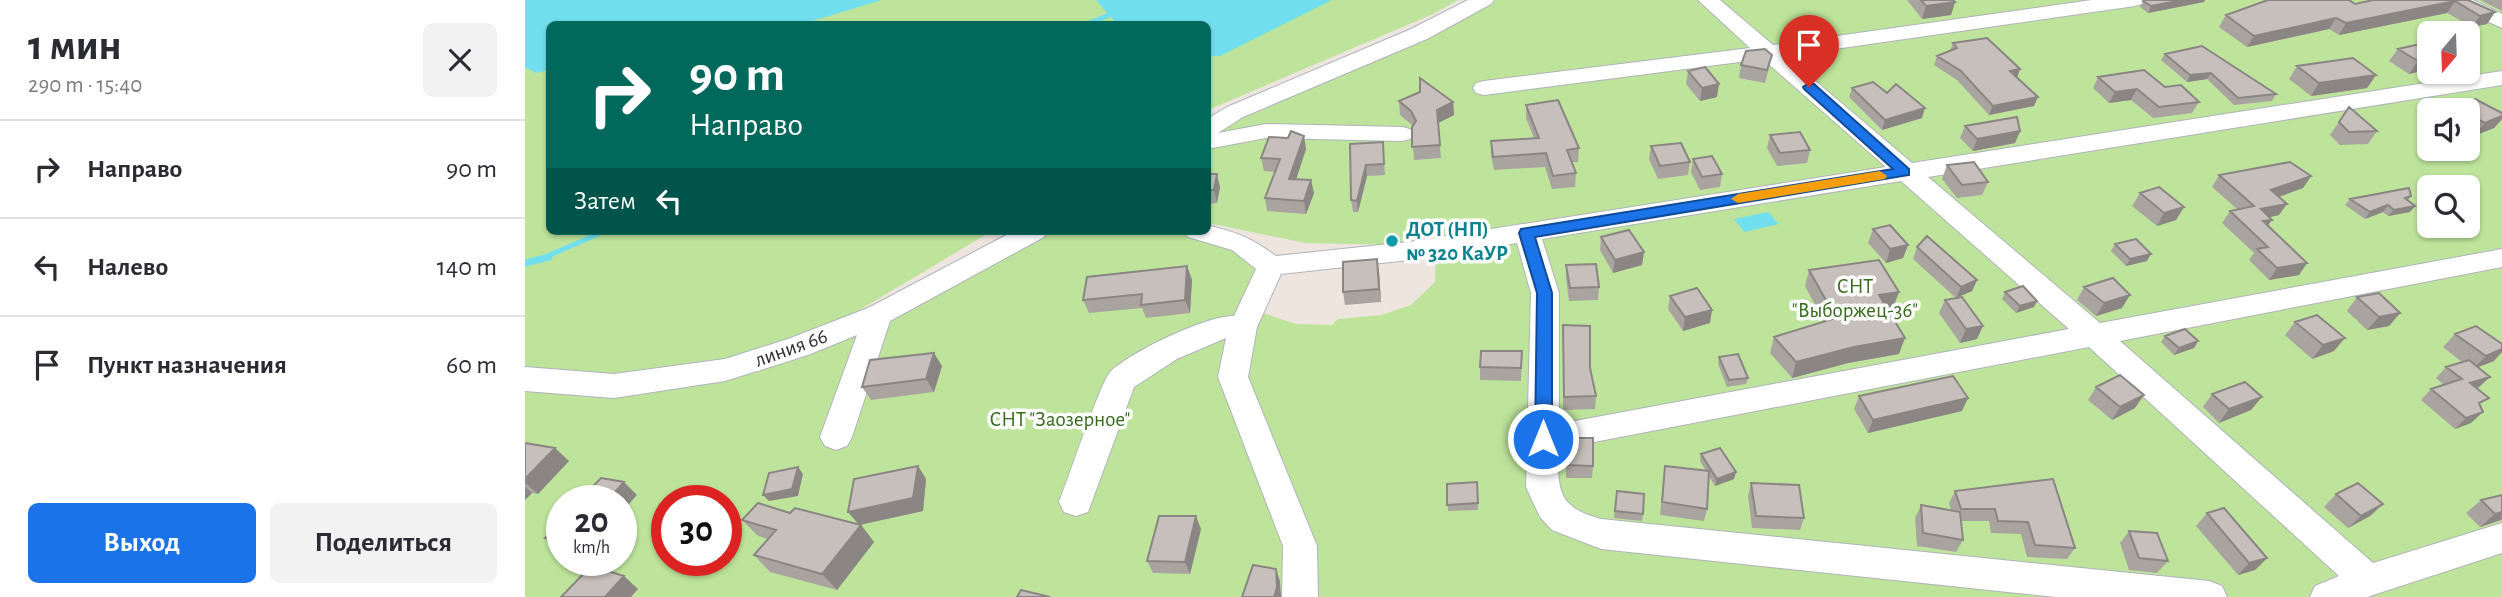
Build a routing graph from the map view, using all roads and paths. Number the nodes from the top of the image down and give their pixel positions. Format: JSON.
{"nodes":[{"id":1,"x":1484,"y":0,"type":"edge"},
{"id":2,"x":1707,"y":0,"type":"edge"},
{"id":3,"x":2134,"y":0,"type":"edge"},
{"id":4,"x":2457,"y":0,"type":"edge"},
{"id":5,"x":2502,"y":22,"type":"edge"},
{"id":6,"x":1771,"y":52,"type":"junction"},
{"id":7,"x":2502,"y":78,"type":"edge"},
{"id":8,"x":1484,"y":88,"type":"dead end"},
{"id":9,"x":1211,"y":126,"type":"edge"},
{"id":10,"x":1402,"y":134,"type":"dead end"},
{"id":11,"x":1211,"y":141,"type":"edge"},
{"id":12,"x":1904,"y":172,"type":"junction"},
{"id":13,"x":1527,"y":233,"type":"junction"},
{"id":14,"x":1031,"y":235,"type":"edge"},
{"id":15,"x":1211,"y":235,"type":"edge"},
{"id":16,"x":2502,"y":258,"type":"edge"},
{"id":17,"x":1271,"y":266,"type":"junction"},
{"id":18,"x":878,"y":315,"type":"junction"},
{"id":19,"x":1243,"y":327,"type":"junction"},
{"id":20,"x":2096,"y":336,"type":"junction"},
{"id":21,"x":525,"y":379,"type":"edge"},
{"id":22,"x":836,"y":437,"type":"dead end"},
{"id":23,"x":1543,"y":439,"type":"junction"},
{"id":24,"x":1076,"y":502,"type":"dead end"},
{"id":25,"x":2502,"y":538,"type":"edge"},
{"id":26,"x":2368,"y":580,"type":"junction"},
{"id":27,"x":1300,"y":597,"type":"edge"},
{"id":28,"x":2209,"y":597,"type":"edge"},
{"id":29,"x":2328,"y":597,"type":"edge"}],
"edges":[{"from":1,"to":9,"type":"street"},
{"from":2,"to":6,"type":"street"},
{"from":3,"to":6,"type":"street"},
{"from":4,"to":5,"type":"street"},
{"from":6,"to":8,"type":"street"},
{"from":6,"to":12,"type":"street"},
{"from":7,"to":12,"type":"street"},
{"from":10,"to":11,"type":"street"},
{"from":12,"to":13,"type":"street"},
{"from":12,"to":20,"type":"street"},
{"from":13,"to":17,"type":"street"},
{"from":13,"to":23,"type":"street"},
{"from":14,"to":18,"type":"street","name":"линия 66"},
{"from":15,"to":17,"type":"street"},
{"from":16,"to":20,"type":"street"},
{"from":17,"to":19,"type":"street"},
{"from":18,"to":21,"type":"street","name":"линия 66"},
{"from":18,"to":22,"type":"street"},
{"from":19,"to":24,"type":"street"},
{"from":19,"to":27,"type":"street"},
{"from":20,"to":23,"type":"street"},
{"from":20,"to":26,"type":"street"},
{"from":23,"to":28,"type":"street"},
{"from":25,"to":26,"type":"street"},
{"from":26,"to":29,"type":"street"}]}
